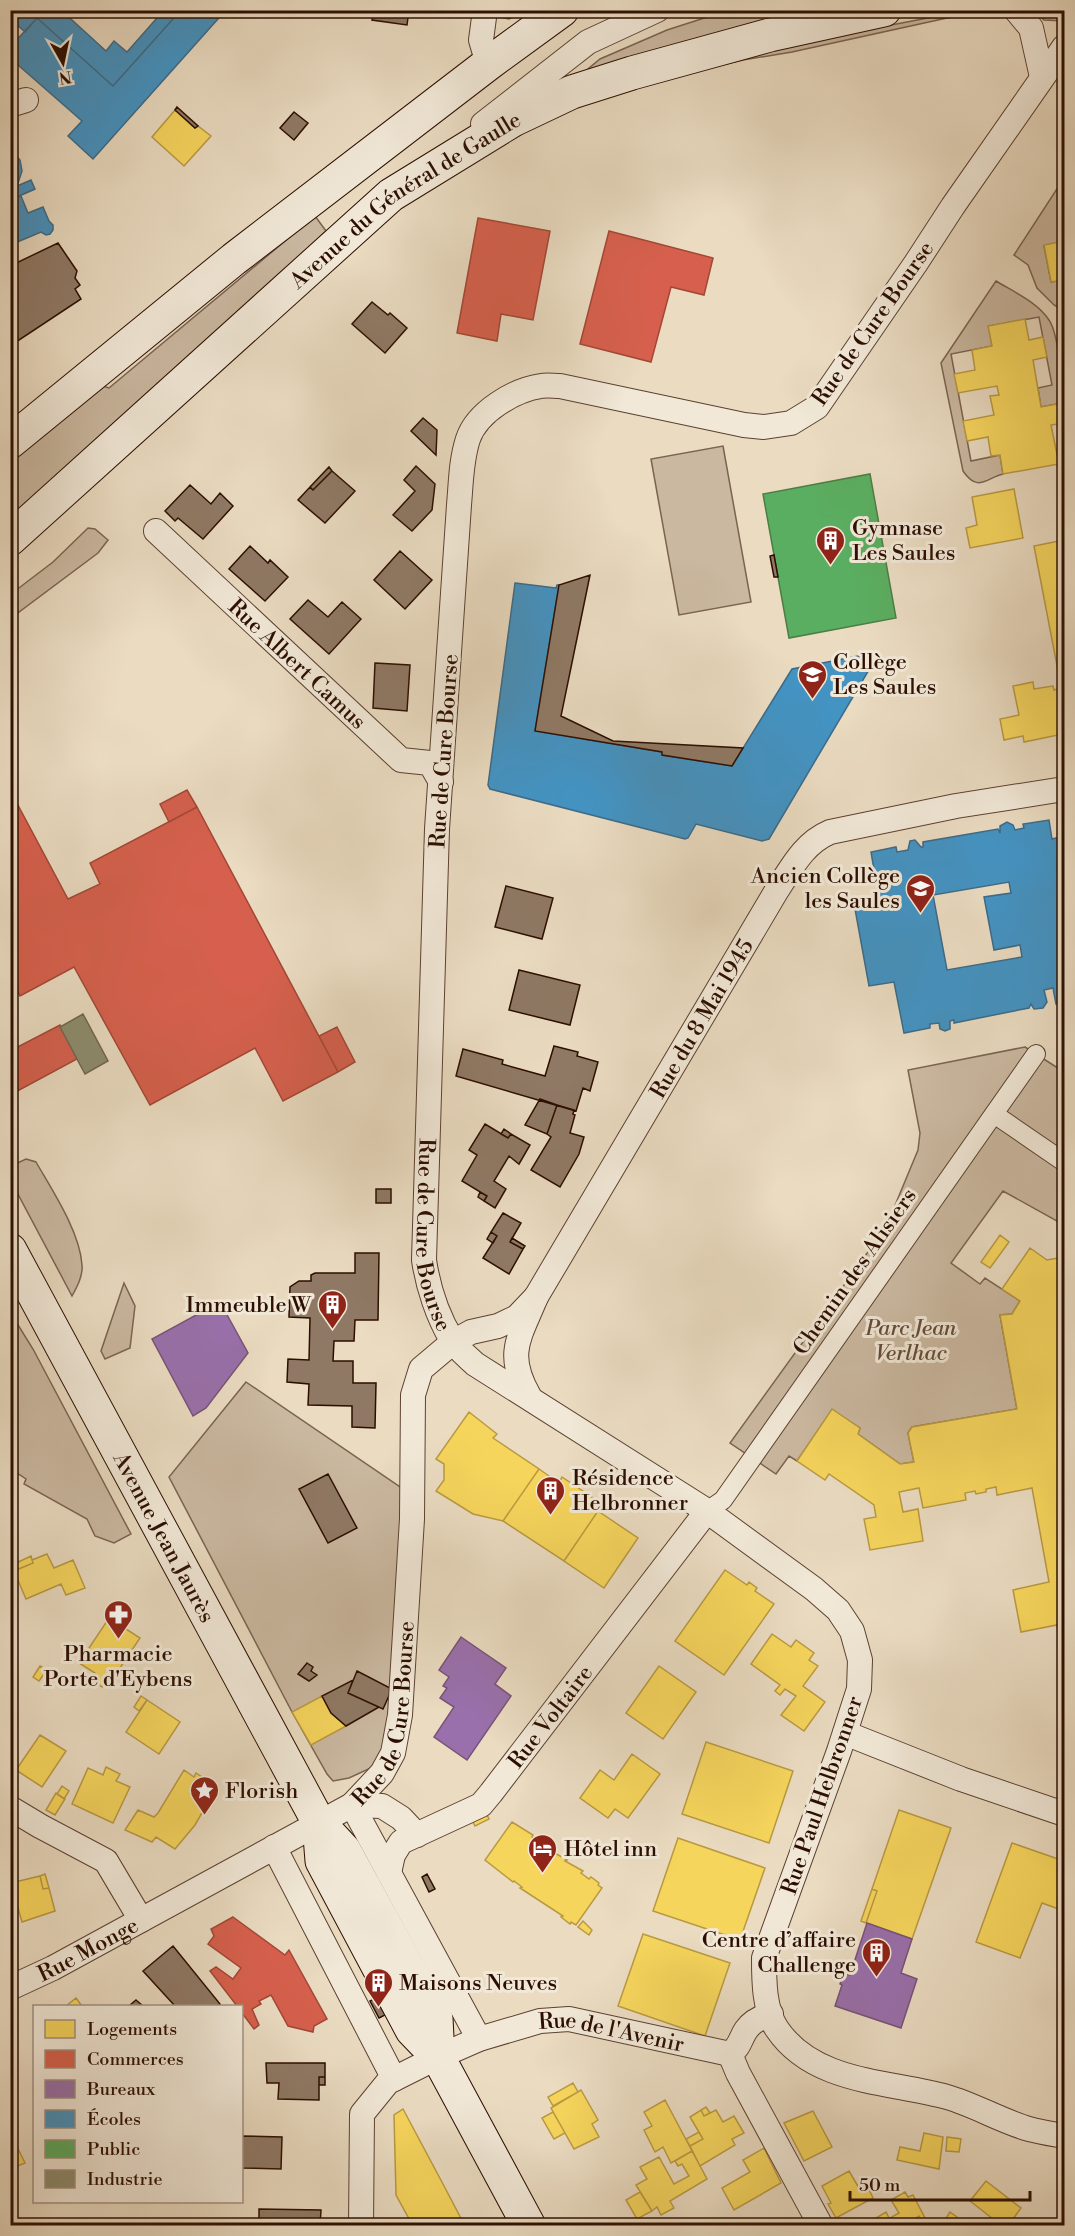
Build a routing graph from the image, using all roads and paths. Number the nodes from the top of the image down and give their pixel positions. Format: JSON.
{"nodes":[{"id":1,"x":485,"y":10,"type":"edge"},
{"id":2,"x":562,"y":10,"type":"edge"},
{"id":3,"x":657,"y":10,"type":"edge"},
{"id":4,"x":884,"y":10,"type":"edge"},
{"id":5,"x":1024,"y":19,"type":"edge"},
{"id":6,"x":1065,"y":39,"type":"edge"},
{"id":7,"x":1065,"y":46,"type":"edge"},
{"id":8,"x":488,"y":64,"type":"junction"},
{"id":9,"x":1042,"y":77,"type":"junction"},
{"id":10,"x":391,"y":195,"type":"junction"},
{"id":11,"x":10,"y":442,"type":"edge"},
{"id":12,"x":156,"y":531,"type":"dead end"},
{"id":13,"x":10,"y":539,"type":"edge"},
{"id":14,"x":441,"y":783,"type":"junction"},
{"id":15,"x":1065,"y":789,"type":"edge"},
{"id":16,"x":1036,"y":1054,"type":"dead end"},
{"id":17,"x":994,"y":1114,"type":"junction"},
{"id":18,"x":1065,"y":1162,"type":"edge"},
{"id":19,"x":10,"y":1250,"type":"edge"},
{"id":20,"x":536,"y":1298,"type":"junction"},
{"id":21,"x":453,"y":1342,"type":"junction"},
{"id":22,"x":529,"y":1396,"type":"junction"},
{"id":23,"x":706,"y":1511,"type":"junction"},
{"id":24,"x":845,"y":1733,"type":"junction"},
{"id":25,"x":352,"y":1805,"type":"junction"},
{"id":26,"x":10,"y":1808,"type":"edge"},
{"id":27,"x":1065,"y":1814,"type":"edge"},
{"id":28,"x":319,"y":1823,"type":"junction"},
{"id":29,"x":417,"y":1835,"type":"junction"},
{"id":30,"x":274,"y":1848,"type":"junction"},
{"id":31,"x":389,"y":1873,"type":"junction"},
{"id":32,"x":141,"y":1920,"type":"junction"},
{"id":33,"x":10,"y":1988,"type":"edge"},
{"id":34,"x":771,"y":2014,"type":"junction"},
{"id":35,"x":479,"y":2038,"type":"junction"},
{"id":36,"x":730,"y":2054,"type":"junction"},
{"id":37,"x":438,"y":2057,"type":"junction"},
{"id":38,"x":394,"y":2079,"type":"junction"},
{"id":39,"x":1065,"y":2136,"type":"edge"},
{"id":40,"x":361,"y":2226,"type":"edge"},
{"id":41,"x":529,"y":2226,"type":"edge"},
{"id":42,"x":820,"y":2226,"type":"edge"}],
"edges":[{"from":1,"to":8,"type":"street"},
{"from":2,"to":8,"type":"main road"},
{"from":3,"to":10,"type":"street"},
{"from":4,"to":10,"type":"main road","name":"Avenue du Général de Gaulle"},
{"from":5,"to":6,"type":"street"},
{"from":5,"to":9,"type":"street"},
{"from":7,"to":9,"type":"street","name":"Rue de Cure Bourse"},
{"from":8,"to":11,"type":"main road"},
{"from":9,"to":14,"type":"street","name":"Rue de Cure Bourse"},
{"from":10,"to":13,"type":"main road","name":"Avenue du Général de Gaulle"},
{"from":12,"to":14,"type":"street","name":"Rue Albert Camus"},
{"from":14,"to":21,"type":"street","name":"Rue de Cure Bourse"},
{"from":15,"to":20,"type":"street","name":"Rue du 8 Mai 1945"},
{"from":16,"to":17,"type":"street","name":"Chemin des Alisiers"},
{"from":17,"to":18,"type":"street"},
{"from":17,"to":23,"type":"street","name":"Chemin des Alisiers"},
{"from":19,"to":28,"type":"main road","name":"Avenue Jean Jaurès"},
{"from":20,"to":21,"type":"street","name":"Rue du 8 Mai 1945"},
{"from":20,"to":22,"type":"street","name":"Rue du 8 Mai 1945"},
{"from":21,"to":22,"type":"street","name":"Rue Paul Helbronner"},
{"from":21,"to":25,"type":"street","name":"Rue de Cure Bourse"},
{"from":22,"to":23,"type":"street","name":"Rue Paul Helbronner"},
{"from":23,"to":24,"type":"street","name":"Rue Paul Helbronner"},
{"from":23,"to":29,"type":"street","name":"Rue Voltaire"},
{"from":24,"to":27,"type":"street"},
{"from":24,"to":34,"type":"street","name":"Rue Paul Helbronner"},
{"from":25,"to":28,"type":"street","name":"Rue de Cure Bourse"},
{"from":25,"to":29,"type":"street"},
{"from":25,"to":31,"type":"street"},
{"from":26,"to":32,"type":"street"},
{"from":28,"to":30,"type":"street","name":"Rue de Cure Bourse"},
{"from":28,"to":37,"type":"main road","name":"Avenue Jean Jaurès"},
{"from":29,"to":31,"type":"street","name":"Rue Voltaire"},
{"from":30,"to":32,"type":"street","name":"Rue Monge"},
{"from":30,"to":38,"type":"street"},
{"from":31,"to":35,"type":"street"},
{"from":32,"to":33,"type":"street","name":"Rue Monge"},
{"from":34,"to":36,"type":"street"},
{"from":34,"to":39,"type":"street","name":"Rue Paul Helbronner"},
{"from":35,"to":36,"type":"street","name":"Rue de l'Avenir"},
{"from":35,"to":37,"type":"street","name":"Rue de l'Avenir"},
{"from":36,"to":42,"type":"street"},
{"from":37,"to":38,"type":"street","name":"Rue de l'Avenir"},
{"from":37,"to":41,"type":"main road","name":"Avenue Jean Jaurès"},
{"from":38,"to":40,"type":"street","name":"Rue de l'Avenir"}]}
